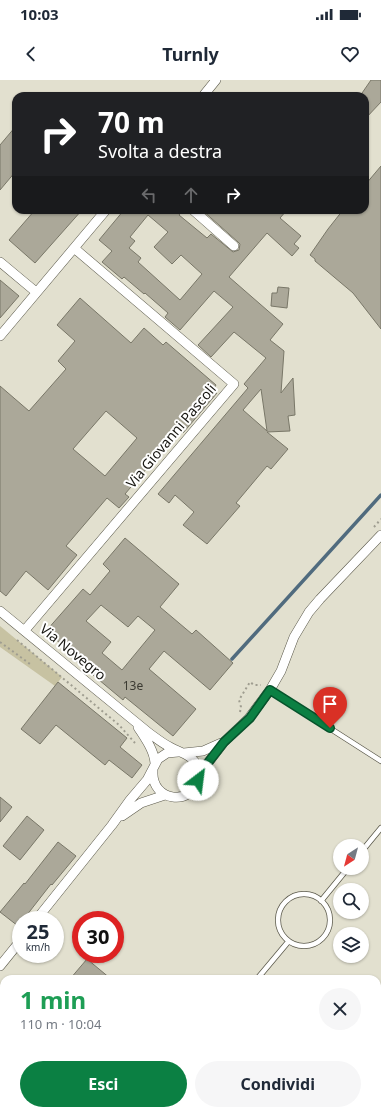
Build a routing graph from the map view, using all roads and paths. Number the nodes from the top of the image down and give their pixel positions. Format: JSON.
{"nodes":[{"id":1,"x":216,"y":80,"type":"edge"},
{"id":2,"x":208,"y":92,"type":"edge"},
{"id":3,"x":103,"y":214,"type":"edge"},
{"id":4,"x":197,"y":214,"type":"edge"},
{"id":5,"x":234,"y":246,"type":"dead end"},
{"id":6,"x":74,"y":248,"type":"junction"},
{"id":7,"x":0,"y":262,"type":"edge"},
{"id":8,"x":36,"y":292,"type":"junction"},
{"id":9,"x":0,"y":336,"type":"edge"},
{"id":10,"x":381,"y":535,"type":"edge"},
{"id":11,"x":0,"y":610,"type":"edge"},
{"id":12,"x":25,"y":630,"type":"junction"},
{"id":13,"x":12,"y":635,"type":"dead end"},
{"id":14,"x":0,"y":642,"type":"edge"},
{"id":15,"x":30,"y":664,"type":"dead end"},
{"id":16,"x":270,"y":690,"type":"junction"},
{"id":17,"x":128,"y":715,"type":"junction"},
{"id":18,"x":224,"y":742,"type":"junction"},
{"id":19,"x":138,"y":746,"type":"dead end"},
{"id":20,"x":181,"y":752,"type":"junction"},
{"id":21,"x":381,"y":761,"type":"edge"},
{"id":22,"x":154,"y":767,"type":"junction"},
{"id":23,"x":198,"y":779,"type":"junction"},
{"id":24,"x":165,"y":795,"type":"junction"},
{"id":25,"x":112,"y":825,"type":"junction"},
{"id":26,"x":381,"y":828,"type":"edge"},
{"id":27,"x":369,"y":843,"type":"edge"},
{"id":28,"x":342,"y":875,"type":"edge"},
{"id":29,"x":322,"y":900,"type":"junction"},
{"id":30,"x":43,"y":911,"type":"edge"},
{"id":31,"x":288,"y":942,"type":"junction"},
{"id":32,"x":12,"y":951,"type":"edge"},
{"id":33,"x":0,"y":966,"type":"edge"},
{"id":34,"x":260,"y":975,"type":"edge"}],
"edges":[{"from":1,"to":2,"type":"street"},
{"from":3,"to":6,"type":"street"},
{"from":4,"to":5,"type":"street"},
{"from":6,"to":8,"type":"street"},
{"from":6,"to":12,"type":"street","name":"Via Giovanni Pascoli"},
{"from":7,"to":8,"type":"street"},
{"from":8,"to":9,"type":"street"},
{"from":10,"to":16,"type":"street"},
{"from":11,"to":12,"type":"street","name":"Via Novegro"},
{"from":12,"to":17,"type":"street","name":"Via Novegro"},
{"from":13,"to":19,"type":"path"},
{"from":14,"to":15,"type":"path"},
{"from":16,"to":18,"type":"street"},
{"from":16,"to":21,"type":"lane"},
{"from":17,"to":20,"type":"street","name":"Via Novegro"},
{"from":17,"to":22,"type":"street","name":"Via Novegro"},
{"from":18,"to":20,"type":"street"},
{"from":18,"to":23,"type":"street"},
{"from":20,"to":22,"type":"street"},
{"from":20,"to":23,"type":"street","name":"Via Novegro"},
{"from":22,"to":24,"type":"street","name":"Via Novegro"},
{"from":22,"to":25,"type":"street"},
{"from":23,"to":24,"type":"street"},
{"from":24,"to":25,"type":"street"},
{"from":25,"to":30,"type":"street"},
{"from":26,"to":27,"type":"lane"},
{"from":28,"to":29,"type":"lane"},
{"from":29,"to":31,"type":"lane"},
{"from":29,"to":31,"type":"lane"},
{"from":31,"to":34,"type":"lane"},
{"from":32,"to":33,"type":"street"}]}
